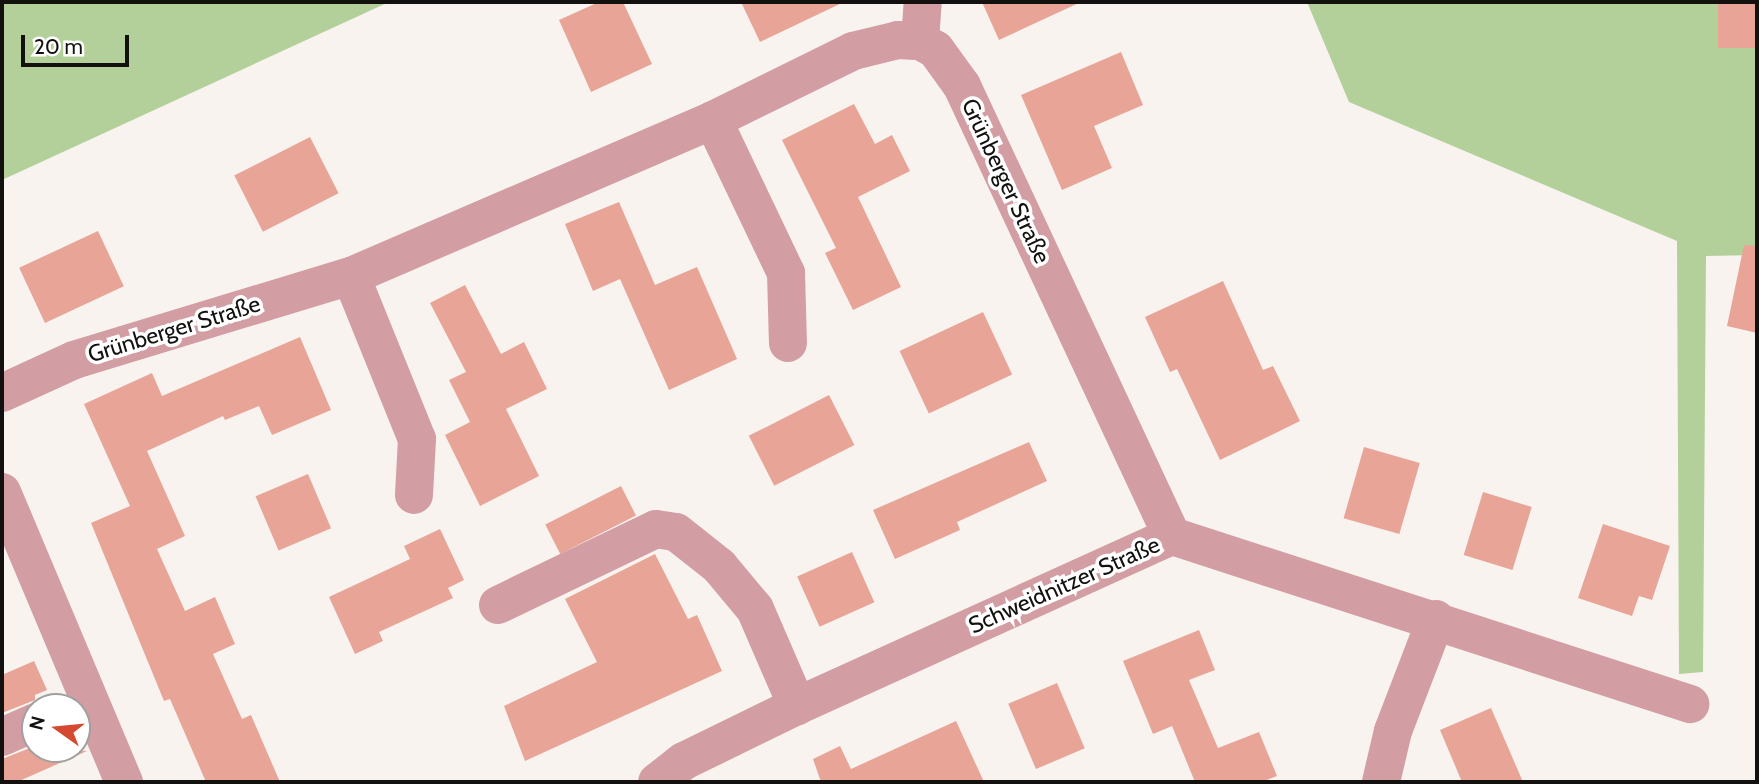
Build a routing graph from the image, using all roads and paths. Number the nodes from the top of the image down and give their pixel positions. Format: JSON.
{"nodes":[{"id":1,"x":923,"y":2,"type":"edge"},
{"id":2,"x":920,"y":41,"type":"junction"},
{"id":3,"x":713,"y":120,"type":"junction"},
{"id":4,"x":351,"y":276,"type":"junction"},
{"id":5,"x":788,"y":344,"type":"dead end"},
{"id":6,"x":2,"y":393,"type":"edge"},
{"id":7,"x":2,"y":492,"type":"edge"},
{"id":8,"x":414,"y":495,"type":"dead end"},
{"id":9,"x":1172,"y":536,"type":"junction"},
{"id":10,"x":498,"y":604,"type":"dead end"},
{"id":11,"x":1436,"y":620,"type":"junction"},
{"id":12,"x":75,"y":693,"type":"edge"},
{"id":13,"x":1690,"y":704,"type":"dead end"},
{"id":14,"x":797,"y":706,"type":"junction"},
{"id":15,"x":91,"y":725,"type":"edge"},
{"id":16,"x":21,"y":728,"type":"edge"},
{"id":17,"x":2,"y":737,"type":"edge"},
{"id":18,"x":124,"y":782,"type":"edge"},
{"id":19,"x":657,"y":782,"type":"edge"},
{"id":20,"x":1381,"y":782,"type":"edge"}],
"edges":[{"from":1,"to":2,"type":"street"},
{"from":2,"to":3,"type":"street","name":"Grünberger Straße"},
{"from":2,"to":9,"type":"street","name":"Grünberger Straße"},
{"from":3,"to":4,"type":"street","name":"Grünberger Straße"},
{"from":3,"to":5,"type":"street"},
{"from":4,"to":6,"type":"street","name":"Grünberger Straße"},
{"from":4,"to":8,"type":"street"},
{"from":7,"to":12,"type":"street"},
{"from":9,"to":11,"type":"street","name":"Schweidnitzer Straße"},
{"from":9,"to":14,"type":"street","name":"Schweidnitzer Straße"},
{"from":10,"to":14,"type":"street"},
{"from":11,"to":13,"type":"street","name":"Schweidnitzer Straße"},
{"from":11,"to":20,"type":"street"},
{"from":14,"to":19,"type":"street","name":"Schweidnitzer Straße"},
{"from":15,"to":18,"type":"street"},
{"from":16,"to":17,"type":"street"}]}
